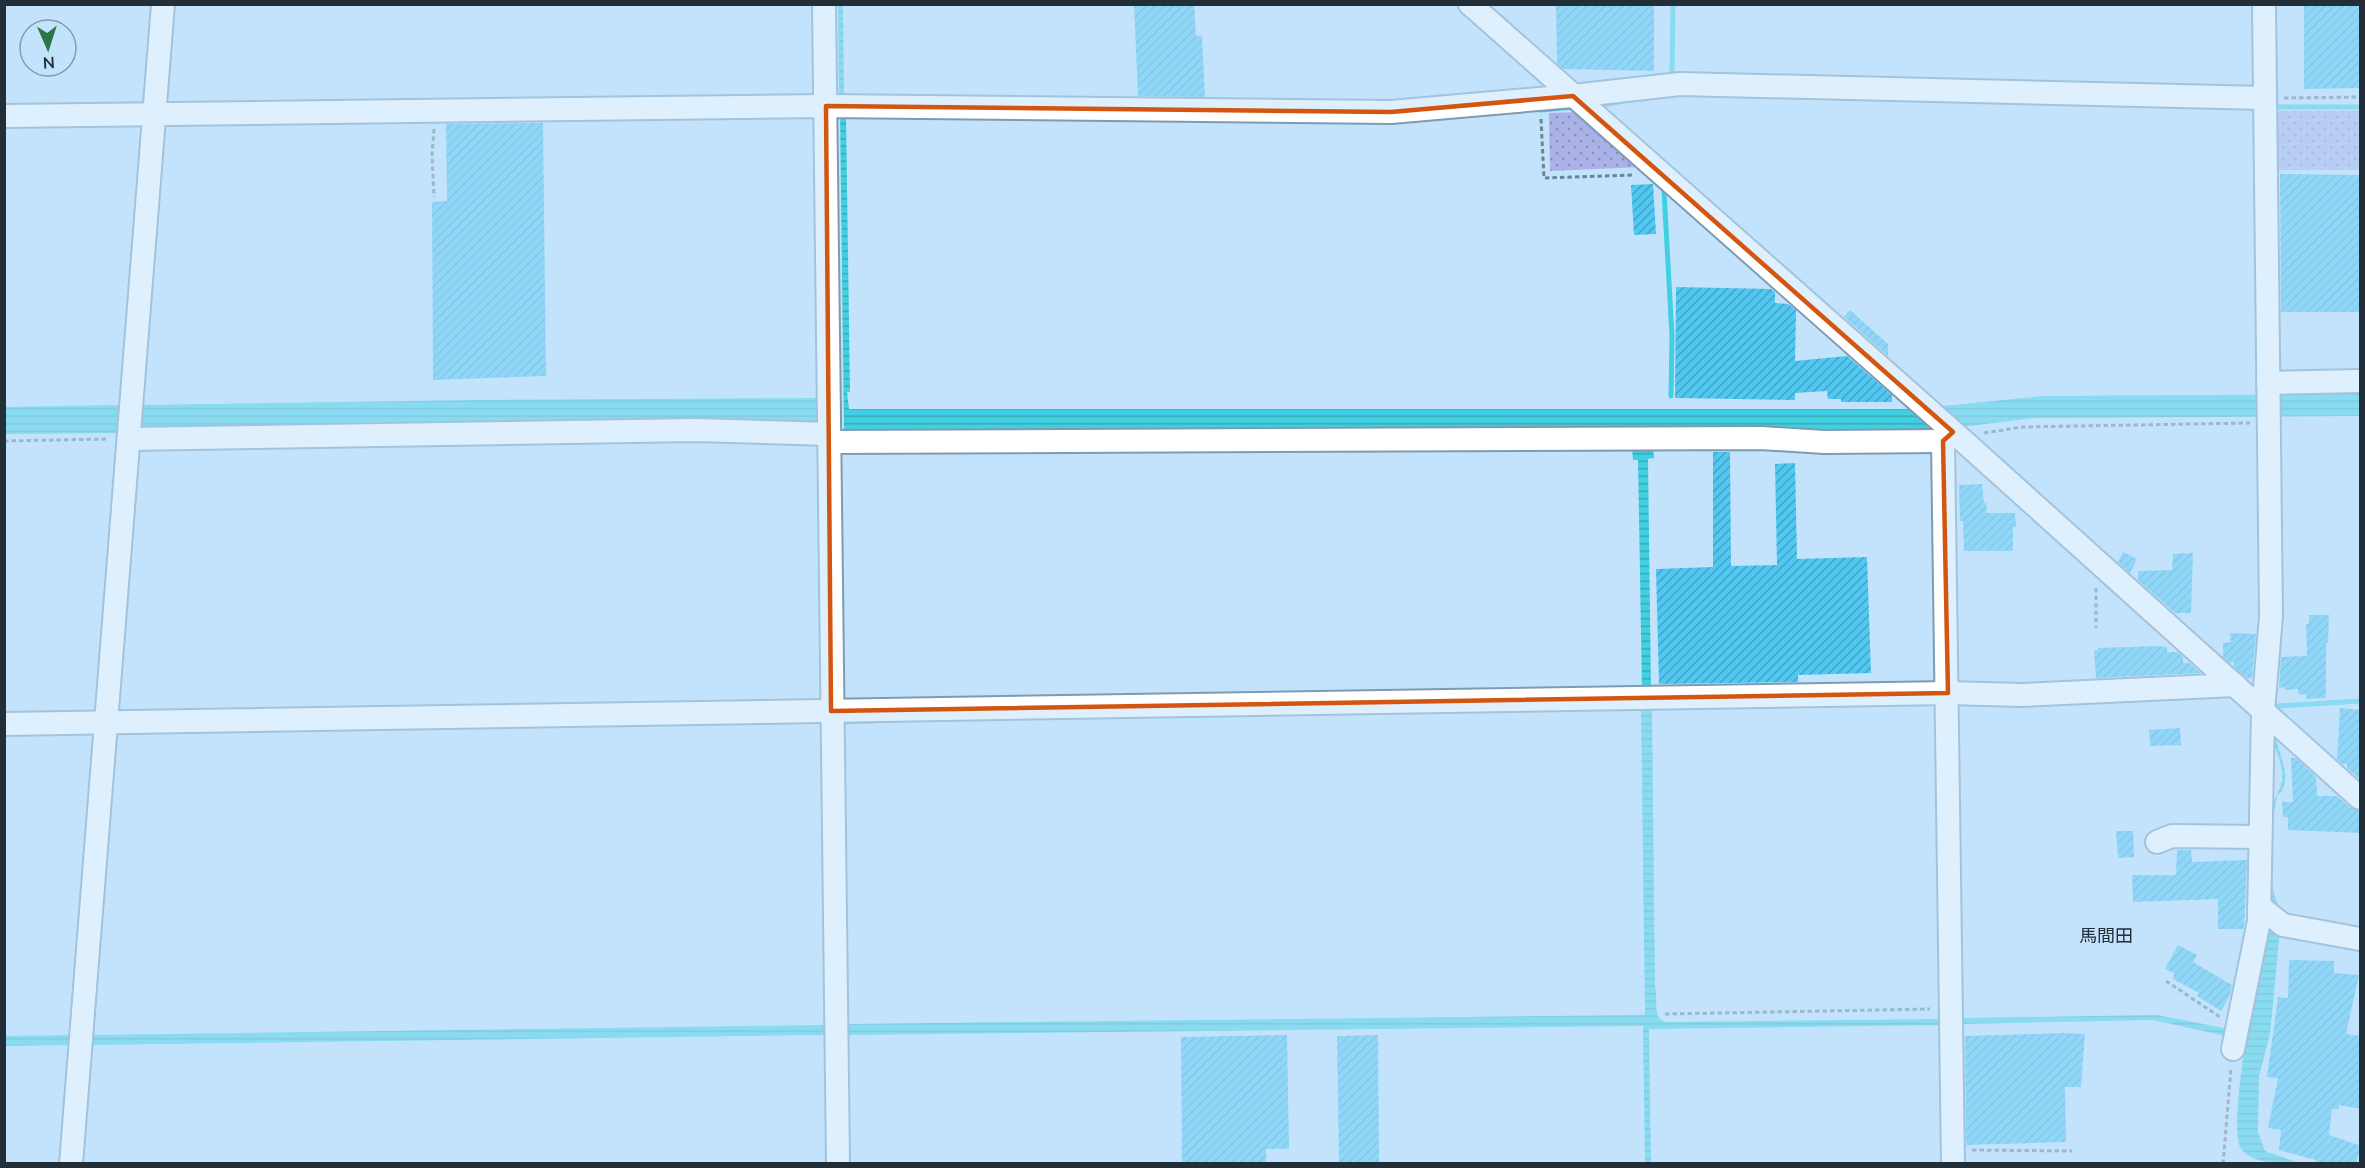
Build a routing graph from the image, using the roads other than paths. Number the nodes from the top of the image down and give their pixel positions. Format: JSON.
{"nodes":[{"id":1,"x":163,"y":4,"type":"edge"},
{"id":2,"x":824,"y":4,"type":"edge"},
{"id":3,"x":1470,"y":4,"type":"edge"},
{"id":4,"x":2264,"y":4,"type":"edge"},
{"id":5,"x":1573,"y":96,"type":"junction"},
{"id":6,"x":2264,"y":98,"type":"junction"},
{"id":7,"x":826,"y":106,"type":"junction"},
{"id":8,"x":156,"y":114,"type":"junction"},
{"id":9,"x":4,"y":116,"type":"edge"},
{"id":10,"x":2361,"y":381,"type":"edge"},
{"id":11,"x":2268,"y":383,"type":"junction"},
{"id":12,"x":829,"y":435,"type":"junction"},
{"id":13,"x":1951,"y":435,"type":"junction"},
{"id":14,"x":129,"y":439,"type":"junction"},
{"id":15,"x":2235,"y":685,"type":"junction"},
{"id":16,"x":1948,"y":693,"type":"junction"},
{"id":17,"x":831,"y":711,"type":"junction"},
{"id":18,"x":2263,"y":711,"type":"junction"},
{"id":19,"x":106,"y":722,"type":"junction"},
{"id":20,"x":4,"y":724,"type":"edge"},
{"id":21,"x":2361,"y":798,"type":"edge"},
{"id":22,"x":2260,"y":837,"type":"junction"},
{"id":23,"x":2157,"y":842,"type":"dead end"},
{"id":24,"x":2259,"y":906,"type":"junction"},
{"id":25,"x":2361,"y":939,"type":"edge"},
{"id":26,"x":2235,"y":1038,"type":"road end"},
{"id":27,"x":1953,"y":1156,"type":"edge"},
{"id":28,"x":71,"y":1164,"type":"edge"},
{"id":29,"x":838,"y":1164,"type":"edge"}],
"edges":[{"from":1,"to":8,"type":"street"},
{"from":2,"to":7,"type":"street"},
{"from":3,"to":5,"type":"street"},
{"from":4,"to":6,"type":"street"},
{"from":5,"to":6,"type":"street"},
{"from":5,"to":7,"type":"street"},
{"from":5,"to":13,"type":"street"},
{"from":6,"to":11,"type":"street"},
{"from":7,"to":8,"type":"street"},
{"from":7,"to":12,"type":"street"},
{"from":8,"to":9,"type":"street"},
{"from":8,"to":14,"type":"street"},
{"from":10,"to":11,"type":"street"},
{"from":11,"to":18,"type":"street"},
{"from":12,"to":13,"type":"street"},
{"from":12,"to":14,"type":"street"},
{"from":12,"to":17,"type":"street"},
{"from":13,"to":15,"type":"street"},
{"from":13,"to":16,"type":"street"},
{"from":14,"to":19,"type":"street"},
{"from":15,"to":16,"type":"street"},
{"from":15,"to":18,"type":"street"},
{"from":16,"to":17,"type":"street"},
{"from":16,"to":27,"type":"street"},
{"from":17,"to":19,"type":"street"},
{"from":17,"to":29,"type":"street"},
{"from":18,"to":21,"type":"street"},
{"from":18,"to":22,"type":"street"},
{"from":19,"to":20,"type":"street"},
{"from":19,"to":28,"type":"street"},
{"from":22,"to":23,"type":"street"},
{"from":22,"to":24,"type":"street"},
{"from":24,"to":25,"type":"street"},
{"from":24,"to":26,"type":"street"}]}
